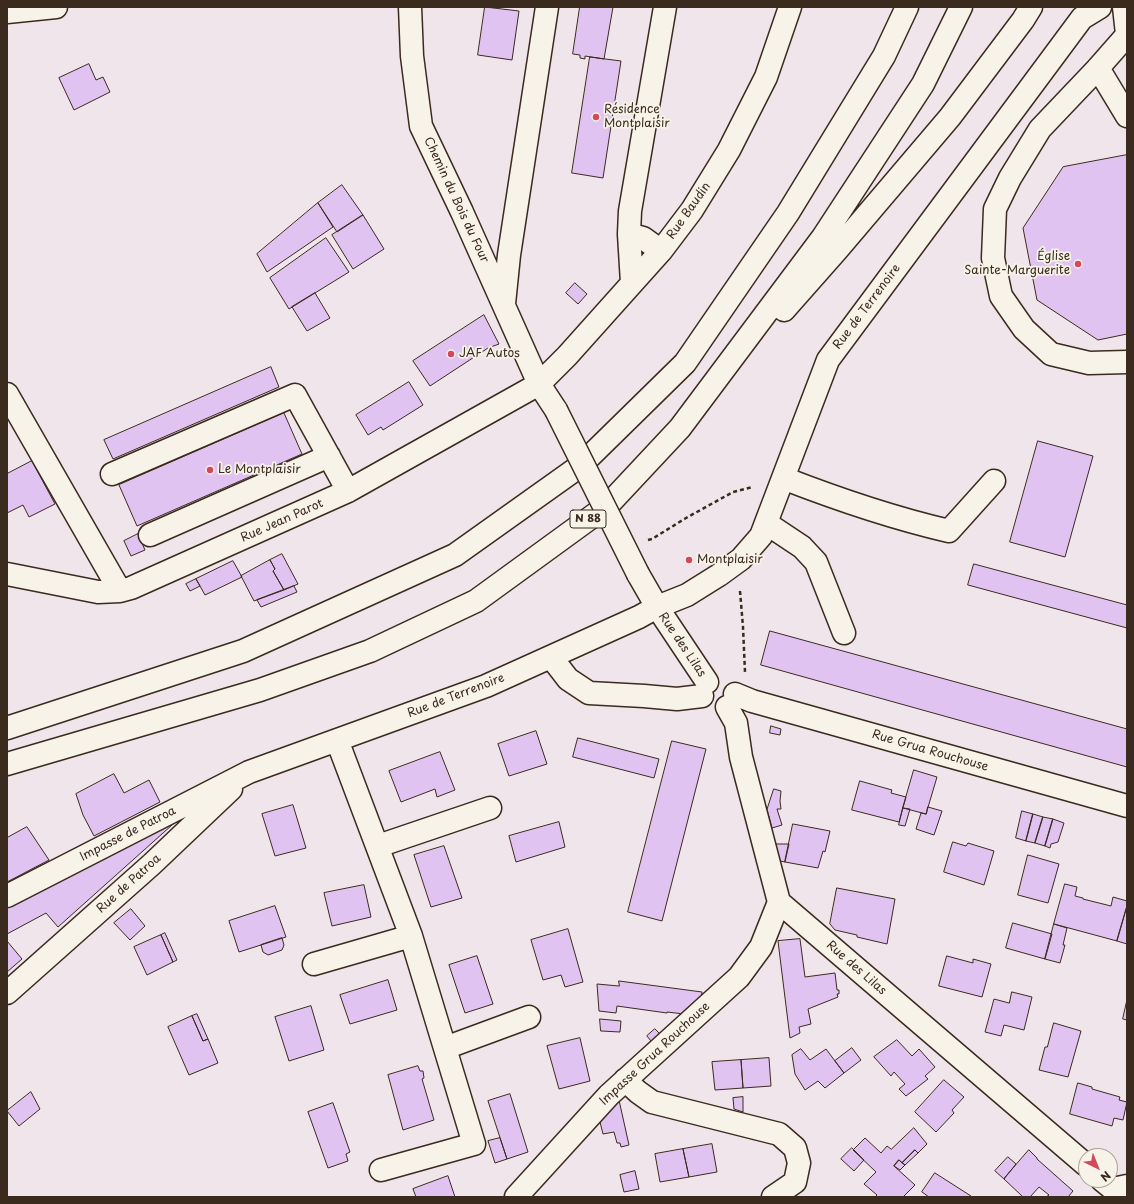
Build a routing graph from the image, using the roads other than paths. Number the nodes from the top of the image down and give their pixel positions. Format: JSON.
{"nodes":[{"id":1,"x":56,"y":7,"type":"edge"},
{"id":2,"x":410,"y":7,"type":"edge"},
{"id":3,"x":547,"y":7,"type":"edge"},
{"id":4,"x":665,"y":7,"type":"edge"},
{"id":5,"x":790,"y":7,"type":"edge"},
{"id":6,"x":907,"y":7,"type":"edge"},
{"id":7,"x":961,"y":7,"type":"edge"},
{"id":8,"x":1031,"y":7,"type":"edge"},
{"id":9,"x":1100,"y":7,"type":"edge"},
{"id":10,"x":1124,"y":7,"type":"edge"},
{"id":11,"x":7,"y":12,"type":"edge"},
{"id":12,"x":1127,"y":34,"type":"edge"},
{"id":13,"x":1098,"y":68,"type":"junction"},
{"id":14,"x":1127,"y":116,"type":"edge"},
{"id":15,"x":629,"y":234,"type":"junction"},
{"id":16,"x":661,"y":251,"type":"junction"},
{"id":17,"x":632,"y":283,"type":"junction"},
{"id":18,"x":504,"y":305,"type":"junction"},
{"id":19,"x":1127,"y":362,"type":"edge"},
{"id":20,"x":539,"y":384,"type":"junction"},
{"id":21,"x":7,"y":394,"type":"edge"},
{"id":22,"x":680,"y":428,"type":"junction"},
{"id":23,"x":329,"y":456,"type":"junction"},
{"id":24,"x":112,"y":474,"type":"dead end"},
{"id":25,"x":783,"y":478,"type":"junction"},
{"id":26,"x":994,"y":481,"type":"dead end"},
{"id":27,"x":348,"y":491,"type":"junction"},
{"id":28,"x":766,"y":523,"type":"junction"},
{"id":29,"x":150,"y":535,"type":"dead end"},
{"id":30,"x":7,"y":574,"type":"edge"},
{"id":31,"x":120,"y":592,"type":"junction"},
{"id":32,"x":657,"y":607,"type":"junction"},
{"id":33,"x":844,"y":633,"type":"dead end"},
{"id":34,"x":551,"y":657,"type":"junction"},
{"id":35,"x":705,"y":689,"type":"junction"},
{"id":36,"x":738,"y":701,"type":"junction"},
{"id":37,"x":7,"y":728,"type":"edge"},
{"id":38,"x":337,"y":740,"type":"junction"},
{"id":39,"x":7,"y":764,"type":"edge"},
{"id":40,"x":249,"y":772,"type":"junction"},
{"id":41,"x":1127,"y":806,"type":"edge"},
{"id":42,"x":490,"y":808,"type":"dead end"},
{"id":43,"x":378,"y":846,"type":"junction"},
{"id":44,"x":7,"y":896,"type":"edge"},
{"id":45,"x":779,"y":902,"type":"junction"},
{"id":46,"x":411,"y":936,"type":"junction"},
{"id":47,"x":314,"y":964,"type":"dead end"},
{"id":48,"x":7,"y":993,"type":"edge"},
{"id":49,"x":529,"y":1017,"type":"dead end"},
{"id":50,"x":445,"y":1048,"type":"junction"},
{"id":51,"x":625,"y":1080,"type":"junction"},
{"id":52,"x":1078,"y":1159,"type":"edge"},
{"id":53,"x":381,"y":1170,"type":"dead end"},
{"id":54,"x":516,"y":1197,"type":"edge"},
{"id":55,"x":773,"y":1197,"type":"edge"}],
"edges":[{"from":1,"to":11,"type":"main road"},
{"from":2,"to":18,"type":"main road","name":"Chemin du Bois du Four"},
{"from":3,"to":18,"type":"main road"},
{"from":4,"to":15,"type":"main road"},
{"from":5,"to":16,"type":"main road","name":"Rue Baudin"},
{"from":6,"to":37,"type":"main road"},
{"from":7,"to":22,"type":"main road","number":"N 88"},
{"from":8,"to":22,"type":"main road"},
{"from":9,"to":25,"type":"main road","name":"Rue de Terrenoire"},
{"from":10,"to":12,"type":"main road"},
{"from":12,"to":13,"type":"main road"},
{"from":13,"to":14,"type":"main road"},
{"from":13,"to":19,"type":"main road"},
{"from":15,"to":16,"type":"main road"},
{"from":15,"to":17,"type":"main road"},
{"from":16,"to":17,"type":"main road","name":"Rue Baudin"},
{"from":17,"to":20,"type":"main road","name":"Rue Baudin"},
{"from":18,"to":20,"type":"main road","name":"Chemin du Bois du Four"},
{"from":20,"to":27,"type":"main road","name":"Rue Jean Parot"},
{"from":20,"to":32,"type":"main road","bridge":true},
{"from":21,"to":31,"type":"main road"},
{"from":22,"to":39,"type":"main road","number":"N 88"},
{"from":23,"to":24,"type":"main road"},
{"from":23,"to":27,"type":"main road"},
{"from":23,"to":29,"type":"main road"},
{"from":25,"to":26,"type":"main road"},
{"from":25,"to":28,"type":"main road","name":"Rue de Terrenoire"},
{"from":27,"to":31,"type":"main road","name":"Rue Jean Parot"},
{"from":28,"to":32,"type":"main road","name":"Rue de Terrenoire"},
{"from":28,"to":33,"type":"main road"},
{"from":30,"to":31,"type":"main road","name":"Rue Jean Parot"},
{"from":32,"to":34,"type":"main road","name":"Rue de Terrenoire"},
{"from":32,"to":35,"type":"main road","name":"Rue des Lilas"},
{"from":34,"to":35,"type":"main road"},
{"from":34,"to":38,"type":"main road","name":"Rue de Terrenoire"},
{"from":35,"to":36,"type":"main road"},
{"from":36,"to":41,"type":"main road","name":"Rue Grua Rouchouse"},
{"from":36,"to":45,"type":"main road"},
{"from":38,"to":40,"type":"main road","name":"Rue de Terrenoire"},
{"from":38,"to":43,"type":"main road"},
{"from":40,"to":44,"type":"main road","name":"Impasse de Patroa"},
{"from":40,"to":48,"type":"main road","name":"Rue de Patroa"},
{"from":42,"to":43,"type":"main road"},
{"from":43,"to":46,"type":"main road"},
{"from":45,"to":51,"type":"main road","name":"Impasse Grua Rouchouse"},
{"from":45,"to":52,"type":"main road","name":"Rue des Lilas"},
{"from":46,"to":47,"type":"main road"},
{"from":46,"to":50,"type":"main road"},
{"from":49,"to":50,"type":"main road"},
{"from":50,"to":53,"type":"main road"},
{"from":51,"to":54,"type":"main road","name":"Impasse Grua Rouchouse"},
{"from":51,"to":55,"type":"main road"}]}
